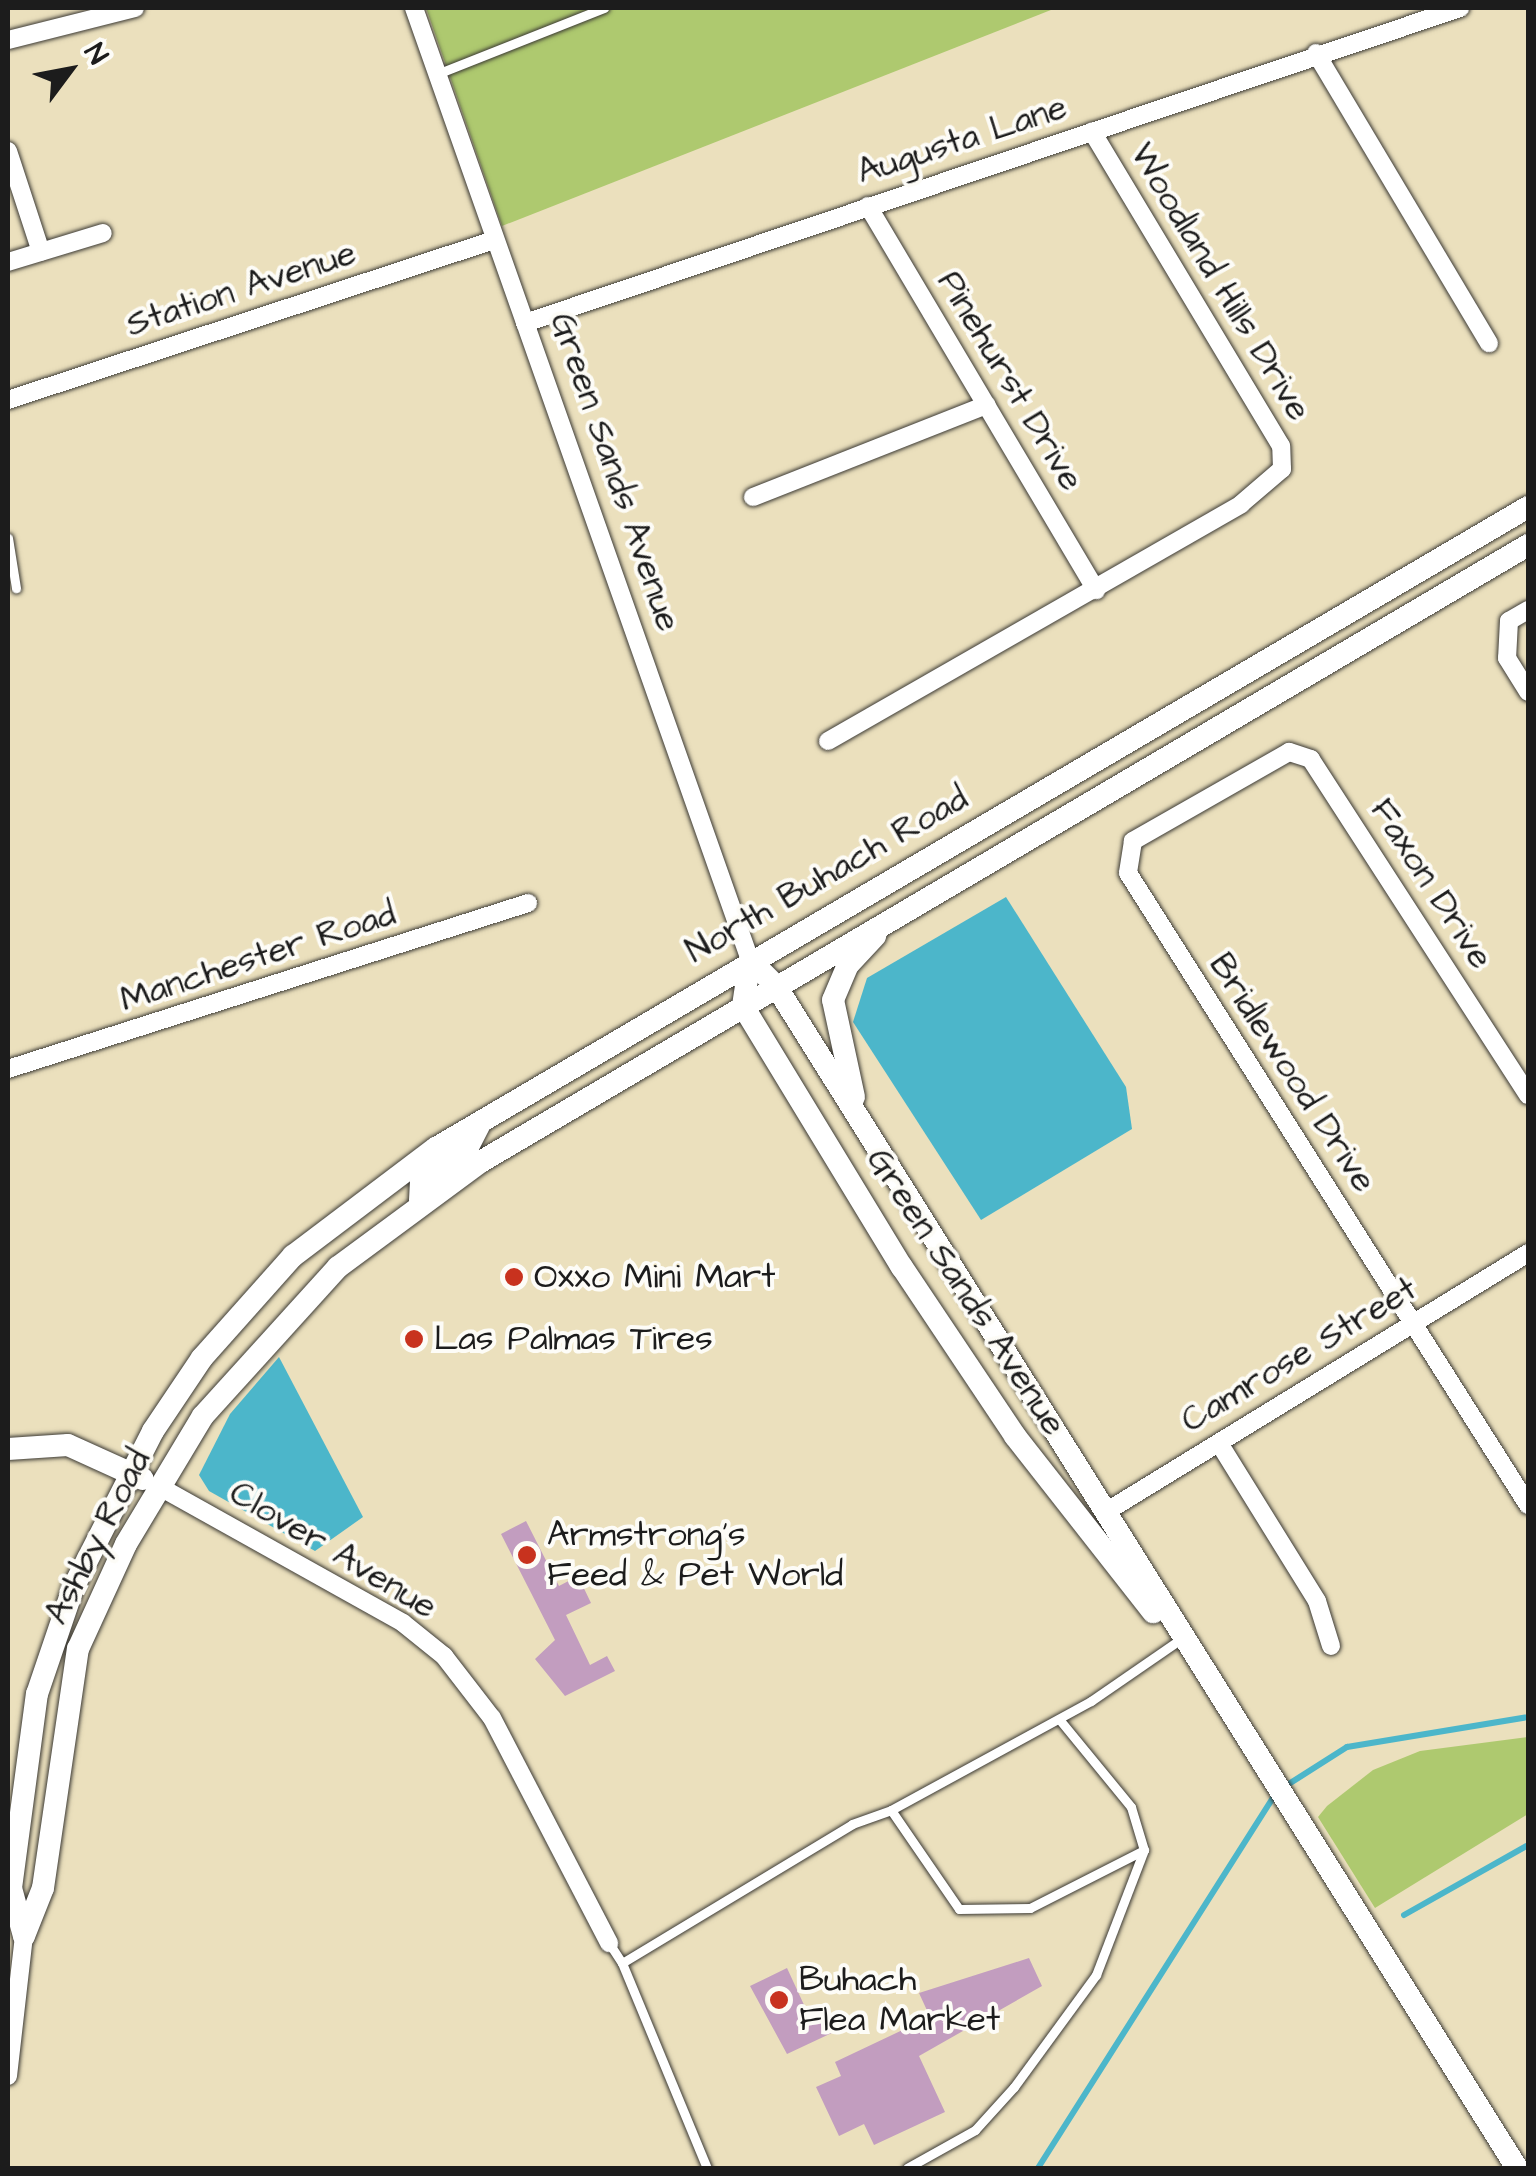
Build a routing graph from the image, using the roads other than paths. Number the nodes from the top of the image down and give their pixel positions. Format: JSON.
{"nodes":[{"id":1,"x":136,"y":8,"type":"edge"},
{"id":2,"x":414,"y":8,"type":"edge"},
{"id":3,"x":604,"y":8,"type":"edge"},
{"id":4,"x":1460,"y":8,"type":"edge"},
{"id":5,"x":1425,"y":13,"type":"edge"},
{"id":6,"x":8,"y":40,"type":"edge"},
{"id":7,"x":1316,"y":54,"type":"junction"},
{"id":8,"x":438,"y":74,"type":"junction"},
{"id":9,"x":1092,"y":131,"type":"junction"},
{"id":10,"x":8,"y":151,"type":"edge"},
{"id":11,"x":868,"y":206,"type":"junction"},
{"id":12,"x":103,"y":233,"type":"dead end"},
{"id":13,"x":494,"y":240,"type":"junction"},
{"id":14,"x":41,"y":252,"type":"junction"},
{"id":15,"x":8,"y":262,"type":"edge"},
{"id":16,"x":525,"y":323,"type":"junction"},
{"id":17,"x":1489,"y":344,"type":"dead end"},
{"id":18,"x":8,"y":400,"type":"edge"},
{"id":19,"x":987,"y":405,"type":"junction"},
{"id":20,"x":753,"y":496,"type":"dead end"},
{"id":21,"x":1528,"y":507,"type":"edge"},
{"id":22,"x":8,"y":538,"type":"edge"},
{"id":23,"x":1528,"y":545,"type":"edge"},
{"id":24,"x":16,"y":588,"type":"dead end"},
{"id":25,"x":1096,"y":590,"type":"junction"},
{"id":26,"x":1528,"y":610,"type":"edge"},
{"id":27,"x":1528,"y":692,"type":"edge"},
{"id":28,"x":828,"y":741,"type":"dead end"},
{"id":29,"x":1311,"y":759,"type":"joint"},
{"id":30,"x":528,"y":903,"type":"dead end"},
{"id":31,"x":906,"y":907,"type":"junction"},
{"id":32,"x":750,"y":960,"type":"junction"},
{"id":33,"x":776,"y":986,"type":"junction"},
{"id":34,"x":743,"y":1006,"type":"junction"},
{"id":35,"x":8,"y":1069,"type":"edge"},
{"id":36,"x":1528,"y":1095,"type":"edge"},
{"id":37,"x":482,"y":1120,"type":"junction"},
{"id":38,"x":860,"y":1120,"type":"junction"},
{"id":39,"x":420,"y":1200,"type":"junction"},
{"id":40,"x":1528,"y":1253,"type":"edge"},
{"id":41,"x":1414,"y":1323,"type":"junction"},
{"id":42,"x":202,"y":1358,"type":"joint"},
{"id":43,"x":245,"y":1364,"type":"joint"},
{"id":44,"x":1218,"y":1442,"type":"junction"},
{"id":45,"x":8,"y":1449,"type":"edge"},
{"id":46,"x":130,"y":1472,"type":"junction"},
{"id":47,"x":160,"y":1487,"type":"junction"},
{"id":48,"x":1528,"y":1505,"type":"edge"},
{"id":49,"x":1104,"y":1512,"type":"junction"},
{"id":50,"x":1178,"y":1641,"type":"junction"},
{"id":51,"x":1332,"y":1646,"type":"dead end"},
{"id":52,"x":36,"y":1694,"type":"junction"},
{"id":53,"x":65,"y":1700,"type":"junction"},
{"id":54,"x":1058,"y":1719,"type":"junction"},
{"id":55,"x":891,"y":1810,"type":"junction"},
{"id":56,"x":1144,"y":1850,"type":"junction"},
{"id":57,"x":16,"y":1938,"type":"edge"},
{"id":58,"x":609,"y":1943,"type":"joint"},
{"id":59,"x":622,"y":1963,"type":"junction"},
{"id":60,"x":8,"y":2076,"type":"edge"},
{"id":61,"x":707,"y":2168,"type":"edge"},
{"id":62,"x":907,"y":2168,"type":"edge"},
{"id":63,"x":1517,"y":2168,"type":"edge"}],
"edges":[{"from":1,"to":6,"type":"street"},
{"from":2,"to":8,"type":"street","name":"Green Sands Avenue"},
{"from":3,"to":8,"type":"lane"},
{"from":4,"to":5,"type":"street","name":"Augusta Lane"},
{"from":5,"to":7,"type":"street","name":"Augusta Lane"},
{"from":7,"to":9,"type":"street","name":"Augusta Lane"},
{"from":7,"to":17,"type":"street"},
{"from":8,"to":13,"type":"street","name":"Green Sands Avenue"},
{"from":9,"to":11,"type":"street","name":"Augusta Lane"},
{"from":9,"to":25,"type":"street","name":"Woodland Hills Drive"},
{"from":10,"to":14,"type":"street"},
{"from":11,"to":16,"type":"street","name":"Augusta Lane"},
{"from":11,"to":19,"type":"street","name":"Pinehurst Drive"},
{"from":12,"to":14,"type":"street"},
{"from":13,"to":16,"type":"street","name":"Green Sands Avenue"},
{"from":13,"to":18,"type":"street","name":"Station Avenue"},
{"from":14,"to":15,"type":"street"},
{"from":16,"to":32,"type":"street","name":"Green Sands Avenue"},
{"from":19,"to":20,"type":"street"},
{"from":19,"to":25,"type":"street","name":"Pinehurst Drive"},
{"from":21,"to":32,"type":"main road","name":"North Buhach Road"},
{"from":22,"to":24,"type":"lane"},
{"from":23,"to":31,"type":"main road","name":"North Buhach Road"},
{"from":25,"to":28,"type":"street"},
{"from":26,"to":27,"type":"street"},
{"from":29,"to":36,"type":"street","name":"Faxon Drive"},
{"from":29,"to":41,"type":"street","name":"Bridlewood Drive"},
{"from":30,"to":35,"type":"street","name":"Manchester Road"},
{"from":31,"to":33,"type":"main road","name":"North Buhach Road"},
{"from":31,"to":38,"type":"main road"},
{"from":32,"to":33,"type":"main road","name":"Green Sands Avenue"},
{"from":32,"to":34,"type":"main road","name":"Green Sands Avenue"},
{"from":32,"to":37,"type":"main road","name":"North Buhach Road"},
{"from":33,"to":34,"type":"main road","name":"North Buhach Road"},
{"from":33,"to":38,"type":"main road","name":"Green Sands Avenue"},
{"from":34,"to":39,"type":"main road","name":"North Buhach Road"},
{"from":34,"to":50,"type":"main road","name":"Green Sands Avenue"},
{"from":37,"to":39,"type":"main road"},
{"from":37,"to":42,"type":"main road","name":"North Buhach Road"},
{"from":38,"to":49,"type":"main road","name":"Green Sands Avenue"},
{"from":39,"to":43,"type":"main road","name":"North Buhach Road"},
{"from":40,"to":41,"type":"street","name":"Camrose Street"},
{"from":41,"to":44,"type":"street","name":"Camrose Street"},
{"from":41,"to":48,"type":"street","name":"Bridlewood Drive"},
{"from":42,"to":46,"type":"main road","name":"Ashby Road"},
{"from":43,"to":47,"type":"main road","name":"Ashby Road"},
{"from":44,"to":49,"type":"street","name":"Camrose Street"},
{"from":44,"to":51,"type":"street"},
{"from":45,"to":46,"type":"main road"},
{"from":46,"to":47,"type":"main road"},
{"from":46,"to":52,"type":"main road","name":"Ashby Road"},
{"from":47,"to":53,"type":"main road","name":"Ashby Road"},
{"from":47,"to":58,"type":"street","name":"Clover Avenue"},
{"from":49,"to":50,"type":"main road","name":"Green Sands Avenue"},
{"from":50,"to":54,"type":"lane"},
{"from":50,"to":63,"type":"main road","name":"Green Sands Avenue"},
{"from":52,"to":53,"type":"main road"},
{"from":52,"to":57,"type":"main road","name":"Ashby Road"},
{"from":53,"to":57,"type":"main road","name":"Ashby Road"},
{"from":54,"to":55,"type":"lane"},
{"from":54,"to":56,"type":"lane"},
{"from":55,"to":56,"type":"lane"},
{"from":55,"to":59,"type":"lane"},
{"from":56,"to":62,"type":"lane"},
{"from":57,"to":60,"type":"street","name":"Ashby Road"},
{"from":58,"to":59,"type":"lane"},
{"from":59,"to":61,"type":"lane"}]}
